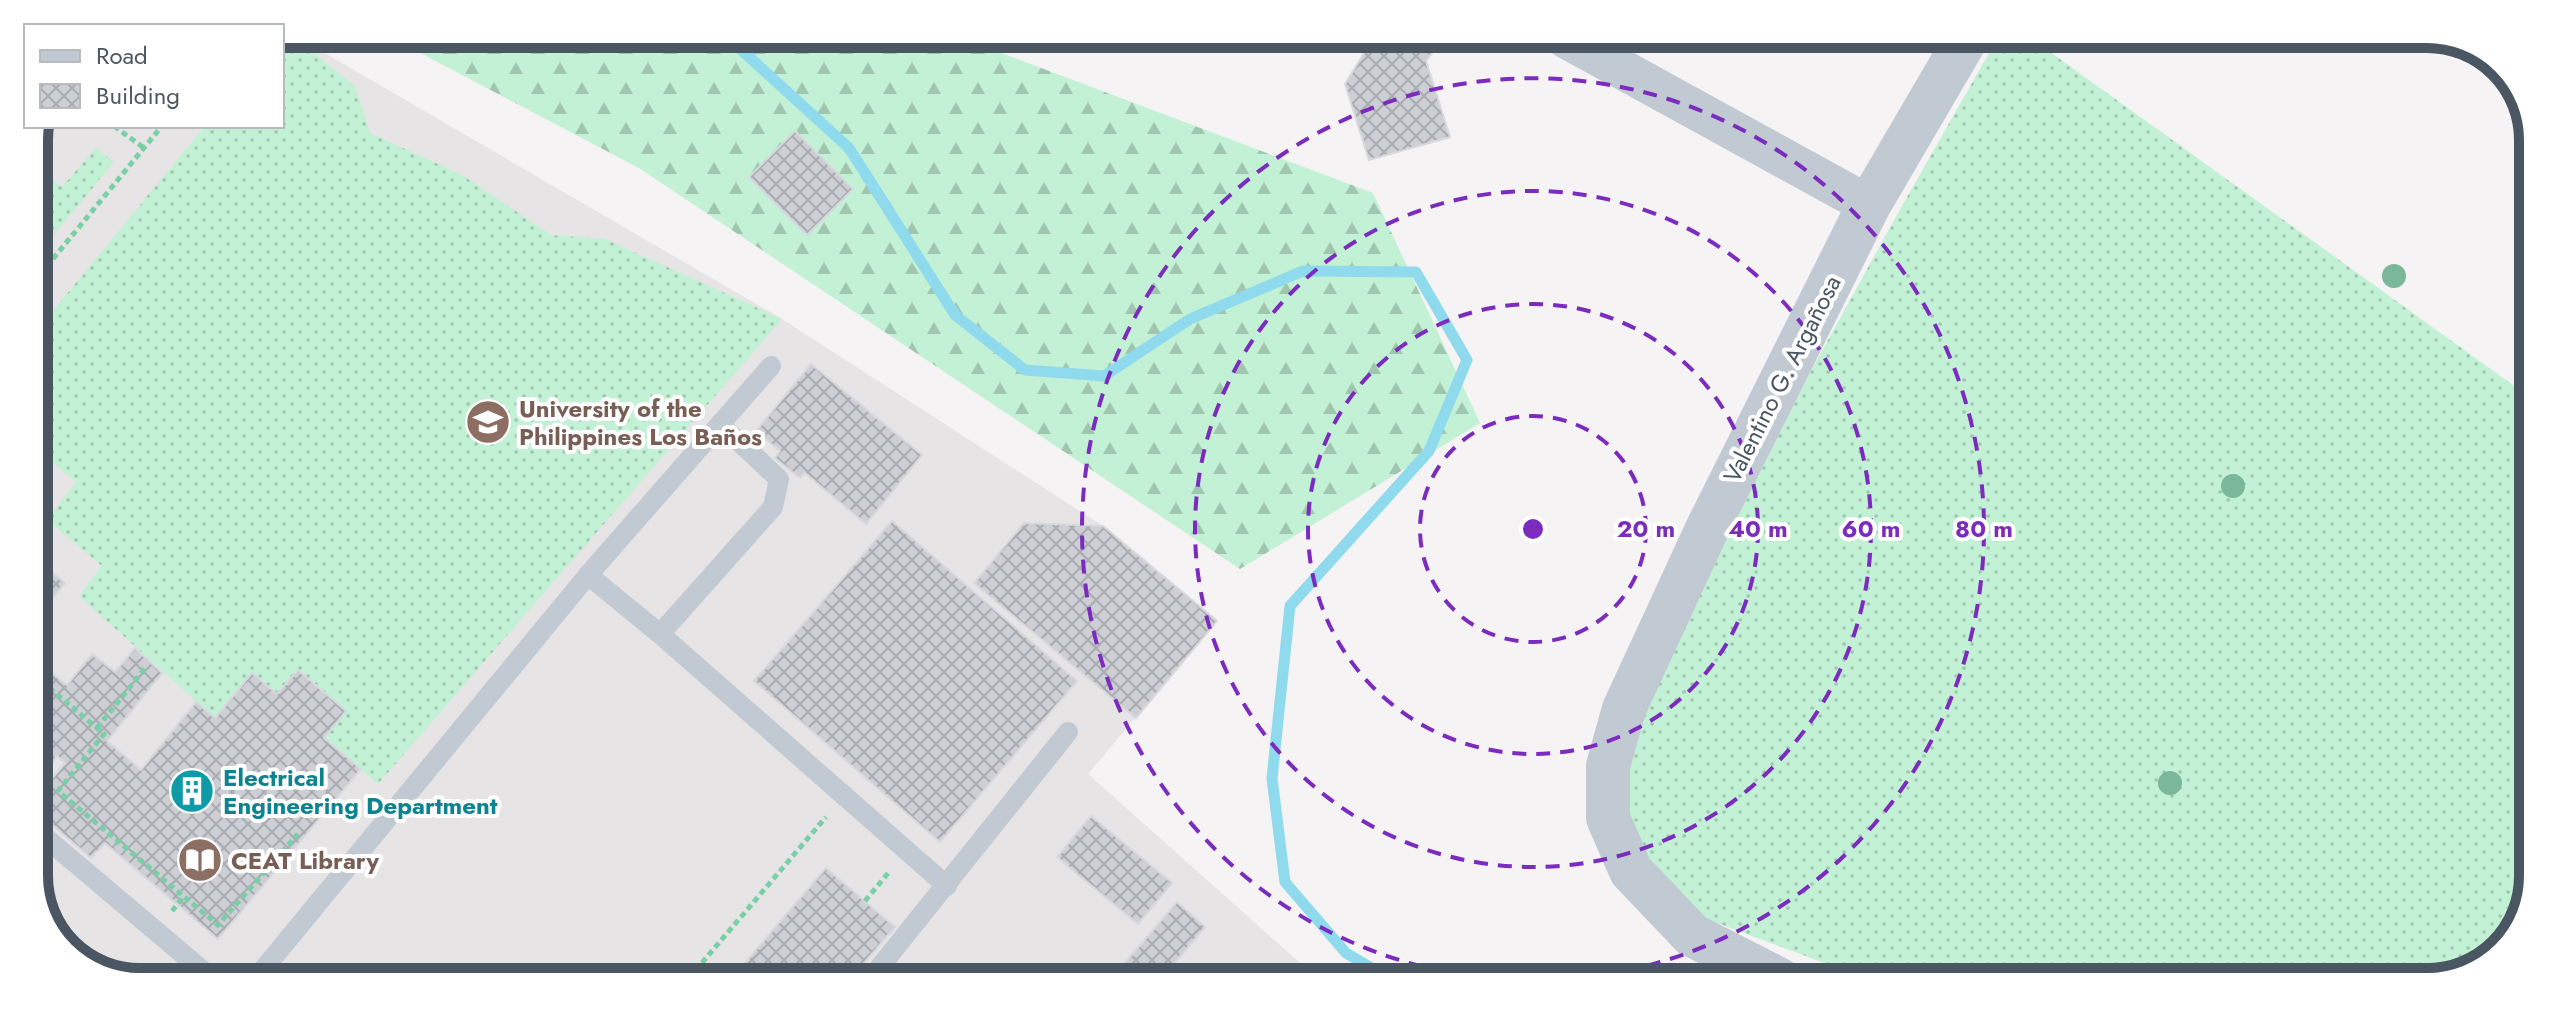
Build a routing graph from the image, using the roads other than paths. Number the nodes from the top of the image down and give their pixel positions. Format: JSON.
{"nodes":[{"id":1,"x":1583,"y":48,"type":"edge"},
{"id":2,"x":1961,"y":48,"type":"edge"},
{"id":3,"x":1869,"y":205,"type":"junction"},
{"id":4,"x":771,"y":366,"type":"dead end"},
{"id":5,"x":720,"y":424,"type":"junction"},
{"id":6,"x":588,"y":575,"type":"junction"},
{"id":7,"x":660,"y":634,"type":"junction"},
{"id":8,"x":1068,"y":732,"type":"dead end"},
{"id":9,"x":48,"y":840,"type":"edge"},
{"id":10,"x":947,"y":886,"type":"junction"},
{"id":11,"x":200,"y":968,"type":"edge"},
{"id":12,"x":264,"y":968,"type":"edge"},
{"id":13,"x":879,"y":968,"type":"edge"},
{"id":14,"x":1757,"y":968,"type":"edge"}],
"edges":[{"from":1,"to":3,"type":"street"},
{"from":2,"to":3,"type":"street","name":"Valentino G. Argañosa"},
{"from":3,"to":14,"type":"street","name":"Valentino G. Argañosa"},
{"from":4,"to":5,"type":"lane"},
{"from":5,"to":6,"type":"lane"},
{"from":5,"to":7,"type":"lane"},
{"from":6,"to":7,"type":"lane"},
{"from":6,"to":12,"type":"lane"},
{"from":7,"to":10,"type":"lane"},
{"from":8,"to":10,"type":"lane"},
{"from":9,"to":11,"type":"lane"},
{"from":10,"to":13,"type":"lane"}]}
